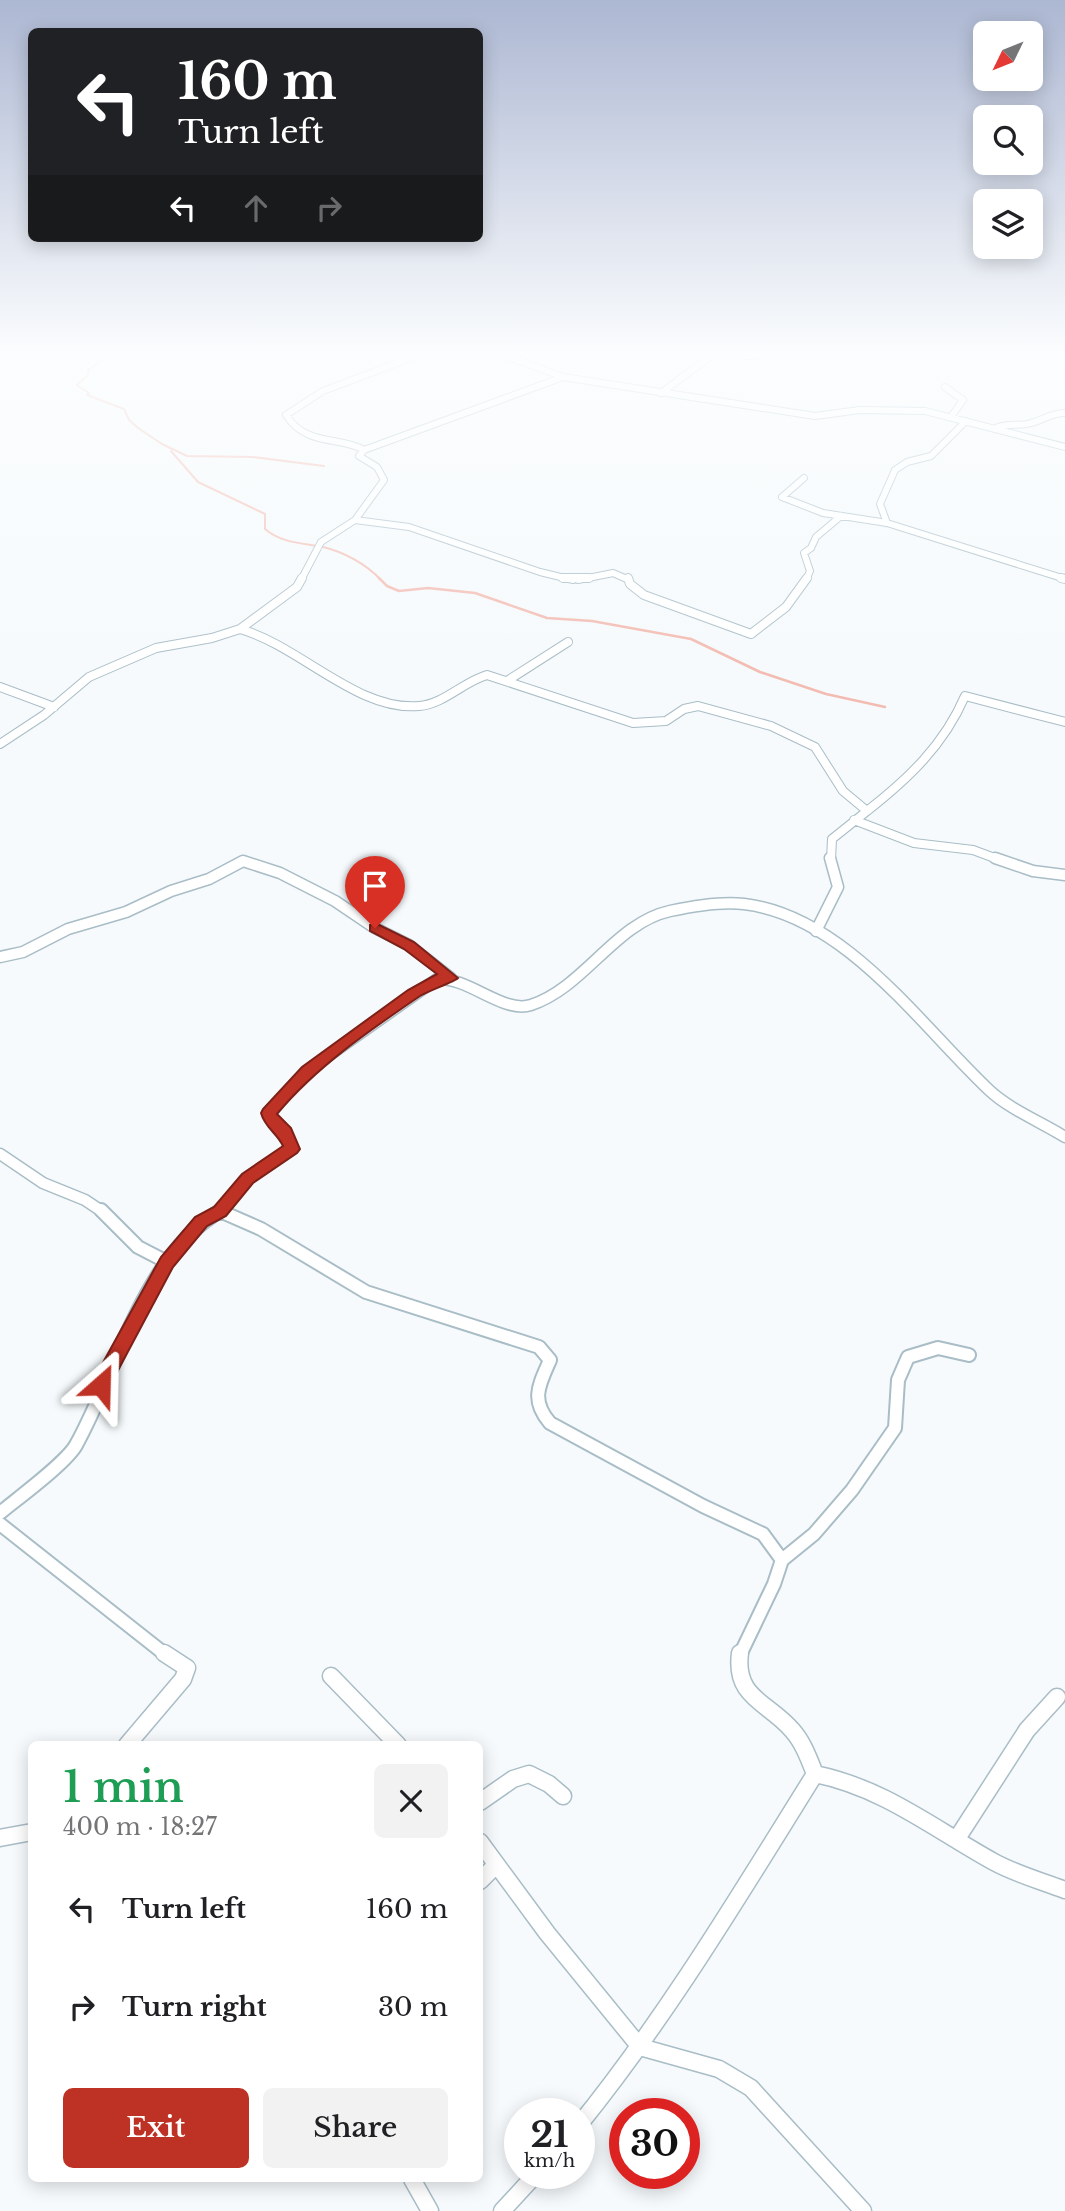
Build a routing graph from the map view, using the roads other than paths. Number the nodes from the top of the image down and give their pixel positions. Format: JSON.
{"nodes":[{"id":1,"x":364,"y":459,"type":"edge"},
{"id":2,"x":920,"y":459,"type":"edge"},
{"id":3,"x":804,"y":478,"type":"dead end"},
{"id":4,"x":841,"y":516,"type":"junction"},
{"id":5,"x":355,"y":520,"type":"junction"},
{"id":6,"x":887,"y":523,"type":"junction"},
{"id":7,"x":1065,"y":579,"type":"edge"},
{"id":8,"x":240,"y":629,"type":"junction"},
{"id":9,"x":568,"y":642,"type":"dead end"},
{"id":10,"x":508,"y":681,"type":"junction"},
{"id":11,"x":0,"y":687,"type":"edge"},
{"id":12,"x":54,"y":707,"type":"junction"},
{"id":13,"x":1065,"y":722,"type":"edge"},
{"id":14,"x":0,"y":744,"type":"edge"},
{"id":15,"x":867,"y":811,"type":"junction"},
{"id":16,"x":853,"y":820,"type":"junction"},
{"id":17,"x":1065,"y":875,"type":"edge"},
{"id":18,"x":816,"y":931,"type":"junction"},
{"id":19,"x":0,"y":957,"type":"edge"},
{"id":20,"x":451,"y":978,"type":"junction"},
{"id":21,"x":1065,"y":1137,"type":"edge"},
{"id":22,"x":0,"y":1154,"type":"edge"},
{"id":23,"x":220,"y":1212,"type":"junction"},
{"id":24,"x":167,"y":1262,"type":"junction"},
{"id":25,"x":969,"y":1355,"type":"dead end"},
{"id":26,"x":0,"y":1513,"type":"edge"},
{"id":27,"x":0,"y":1524,"type":"edge"},
{"id":28,"x":782,"y":1560,"type":"junction"},
{"id":29,"x":331,"y":1676,"type":"dead end"},
{"id":30,"x":1057,"y":1697,"type":"dead end"},
{"id":31,"x":130,"y":1741,"type":"edge"},
{"id":32,"x":394,"y":1741,"type":"edge"},
{"id":33,"x":815,"y":1774,"type":"junction"},
{"id":34,"x":563,"y":1796,"type":"dead end"},
{"id":35,"x":483,"y":1800,"type":"edge"},
{"id":36,"x":28,"y":1833,"type":"edge"},
{"id":37,"x":958,"y":1837,"type":"junction"},
{"id":38,"x":0,"y":1838,"type":"edge"},
{"id":39,"x":483,"y":1847,"type":"edge"},
{"id":40,"x":495,"y":1866,"type":"junction"},
{"id":41,"x":483,"y":1878,"type":"edge"},
{"id":42,"x":1065,"y":1890,"type":"edge"},
{"id":43,"x":640,"y":2047,"type":"junction"},
{"id":44,"x":595,"y":2105,"type":"edge"},
{"id":45,"x":414,"y":2182,"type":"edge"},
{"id":46,"x":522,"y":2189,"type":"edge"},
{"id":47,"x":430,"y":2211,"type":"edge"},
{"id":48,"x":502,"y":2211,"type":"edge"},
{"id":49,"x":863,"y":2211,"type":"edge"}],
"edges":[{"from":1,"to":5,"type":"street"},
{"from":2,"to":6,"type":"street"},
{"from":3,"to":4,"type":"street"},
{"from":4,"to":5,"type":"street"},
{"from":4,"to":6,"type":"street"},
{"from":5,"to":8,"type":"street"},
{"from":6,"to":7,"type":"street"},
{"from":8,"to":10,"type":"street"},
{"from":8,"to":12,"type":"street"},
{"from":9,"to":10,"type":"street"},
{"from":10,"to":15,"type":"street"},
{"from":11,"to":12,"type":"street"},
{"from":12,"to":14,"type":"street"},
{"from":13,"to":15,"type":"street"},
{"from":15,"to":16,"type":"street"},
{"from":16,"to":17,"type":"street"},
{"from":16,"to":18,"type":"street"},
{"from":18,"to":20,"type":"street"},
{"from":18,"to":21,"type":"street"},
{"from":19,"to":20,"type":"street"},
{"from":20,"to":23,"type":"street"},
{"from":22,"to":24,"type":"street"},
{"from":23,"to":24,"type":"street"},
{"from":23,"to":28,"type":"street"},
{"from":24,"to":26,"type":"street"},
{"from":25,"to":28,"type":"street"},
{"from":27,"to":31,"type":"street"},
{"from":28,"to":33,"type":"street"},
{"from":29,"to":32,"type":"street"},
{"from":30,"to":37,"type":"street"},
{"from":33,"to":37,"type":"street"},
{"from":33,"to":43,"type":"street"},
{"from":34,"to":35,"type":"street"},
{"from":36,"to":38,"type":"street"},
{"from":37,"to":42,"type":"street"},
{"from":39,"to":40,"type":"street"},
{"from":40,"to":41,"type":"street"},
{"from":40,"to":43,"type":"street"},
{"from":43,"to":44,"type":"street"},
{"from":43,"to":49,"type":"street"},
{"from":45,"to":47,"type":"street"},
{"from":46,"to":48,"type":"street"}]}
